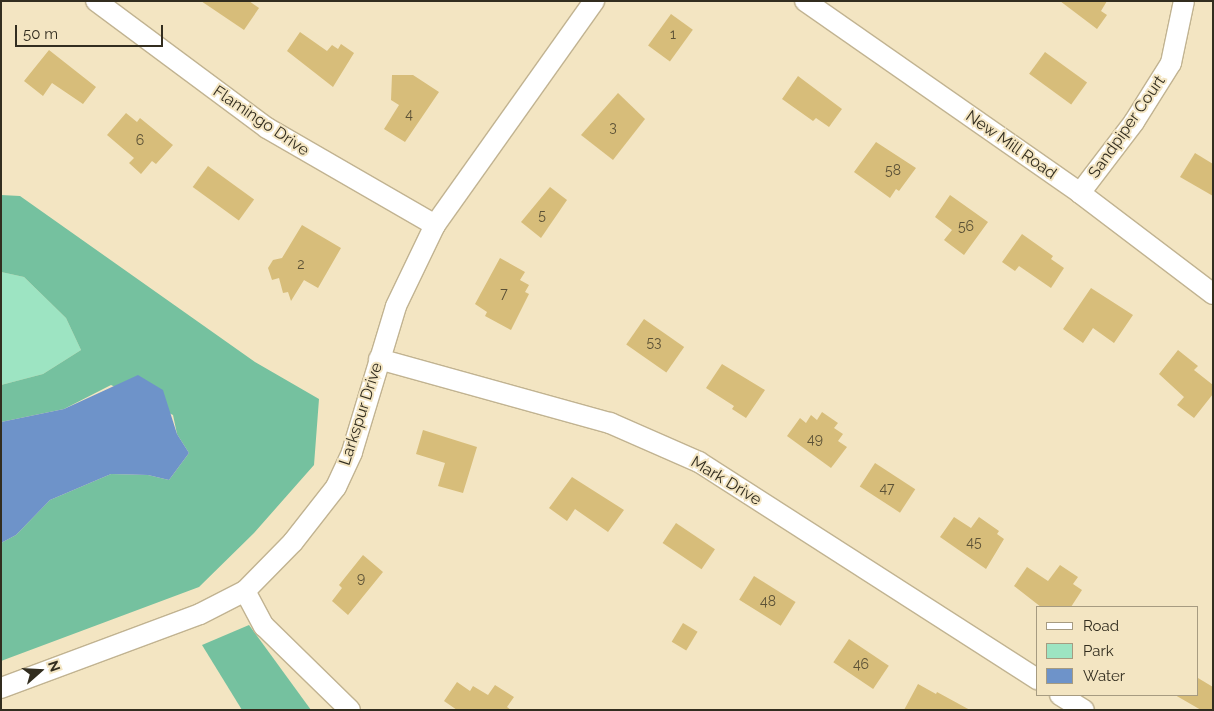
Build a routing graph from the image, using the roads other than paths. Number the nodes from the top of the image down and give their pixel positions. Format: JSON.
{"nodes":[{"id":1,"x":96,"y":1,"type":"edge"},
{"id":2,"x":594,"y":1,"type":"edge"},
{"id":3,"x":805,"y":1,"type":"edge"},
{"id":4,"x":1184,"y":1,"type":"edge"},
{"id":5,"x":1080,"y":193,"type":"junction"},
{"id":6,"x":435,"y":225,"type":"junction"},
{"id":7,"x":1213,"y":294,"type":"edge"},
{"id":8,"x":379,"y":359,"type":"junction"},
{"id":9,"x":245,"y":591,"type":"junction"},
{"id":10,"x":1036,"y":679,"type":"edge"},
{"id":11,"x":1,"y":688,"type":"edge"},
{"id":12,"x":1062,"y":696,"type":"edge"},
{"id":13,"x":350,"y":710,"type":"edge"},
{"id":14,"x":1084,"y":710,"type":"edge"}],
"edges":[{"from":1,"to":6,"type":"street","name":"Flamingo Drive"},
{"from":2,"to":6,"type":"street","name":"Larkspur Drive"},
{"from":3,"to":5,"type":"street","name":"New Mill Road"},
{"from":4,"to":5,"type":"street","name":"Sandpiper Court"},
{"from":5,"to":7,"type":"street","name":"New Mill Road"},
{"from":6,"to":8,"type":"street","name":"Larkspur Drive"},
{"from":8,"to":9,"type":"street","name":"Larkspur Drive"},
{"from":8,"to":10,"type":"street","name":"Mark Drive"},
{"from":9,"to":11,"type":"street","name":"Larkspur Drive"},
{"from":9,"to":13,"type":"street"},
{"from":12,"to":14,"type":"street"}]}
